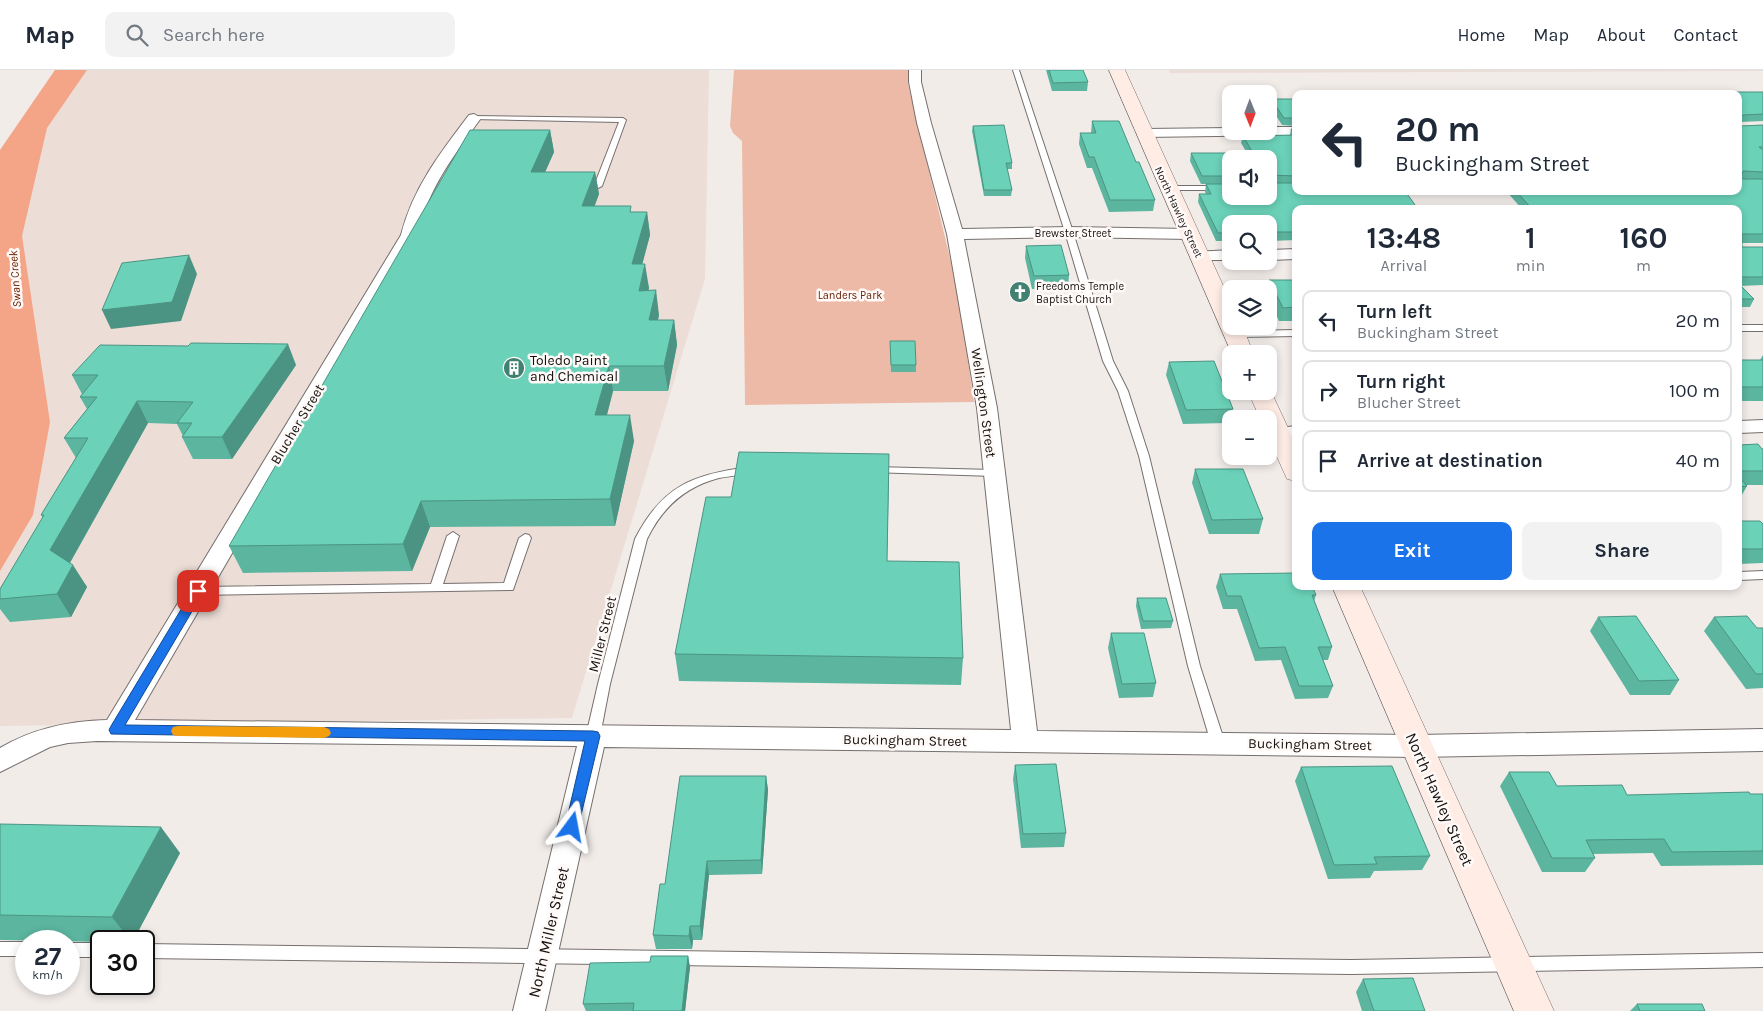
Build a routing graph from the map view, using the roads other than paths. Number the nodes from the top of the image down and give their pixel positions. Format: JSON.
{"nodes":[{"id":1,"x":915,"y":70,"type":"edge"},
{"id":2,"x":1016,"y":70,"type":"edge"},
{"id":3,"x":1117,"y":70,"type":"edge"},
{"id":4,"x":474,"y":118,"type":"joint"},
{"id":5,"x":1292,"y":132,"type":"edge"},
{"id":6,"x":1144,"y":133,"type":"junction"},
{"id":7,"x":598,"y":186,"type":"dead end"},
{"id":8,"x":1168,"y":188,"type":"junction"},
{"id":9,"x":1222,"y":188,"type":"edge"},
{"id":10,"x":1070,"y":232,"type":"junction"},
{"id":11,"x":955,"y":234,"type":"junction"},
{"id":12,"x":1190,"y":234,"type":"junction"},
{"id":13,"x":1292,"y":254,"type":"edge"},
{"id":14,"x":1222,"y":255,"type":"edge"},
{"id":15,"x":1277,"y":255,"type":"edge"},
{"id":16,"x":1200,"y":256,"type":"junction"},
{"id":17,"x":1222,"y":306,"type":"edge"},
{"id":18,"x":1742,"y":328,"type":"edge"},
{"id":19,"x":1763,"y":328,"type":"edge"},
{"id":20,"x":1277,"y":333,"type":"edge"},
{"id":21,"x":1292,"y":333,"type":"edge"},
{"id":22,"x":1266,"y":400,"type":"edge"},
{"id":23,"x":1742,"y":426,"type":"edge"},
{"id":24,"x":1763,"y":426,"type":"edge"},
{"id":25,"x":1287,"y":432,"type":"edge"},
{"id":26,"x":1292,"y":455,"type":"edge"},
{"id":27,"x":758,"y":469,"type":"edge"},
{"id":28,"x":860,"y":469,"type":"edge"},
{"id":29,"x":994,"y":473,"type":"junction"},
{"id":30,"x":453,"y":536,"type":"dead end"},
{"id":31,"x":525,"y":538,"type":"dead end"},
{"id":32,"x":1763,"y":575,"type":"edge"},
{"id":33,"x":1742,"y":576,"type":"edge"},
{"id":34,"x":436,"y":588,"type":"junction"},
{"id":35,"x":1348,"y":590,"type":"edge"},
{"id":36,"x":198,"y":591,"type":"junction"},
{"id":37,"x":116,"y":730,"type":"junction"},
{"id":38,"x":593,"y":736,"type":"junction"},
{"id":39,"x":1763,"y":740,"type":"edge"},
{"id":40,"x":1025,"y":741,"type":"junction"},
{"id":41,"x":1218,"y":743,"type":"junction"},
{"id":42,"x":1417,"y":746,"type":"junction"},
{"id":43,"x":0,"y":761,"type":"edge"},
{"id":44,"x":0,"y":949,"type":"edge"},
{"id":45,"x":15,"y":949,"type":"edge"},
{"id":46,"x":155,"y":951,"type":"edge"},
{"id":47,"x":542,"y":955,"type":"junction"},
{"id":48,"x":1763,"y":960,"type":"edge"},
{"id":49,"x":1513,"y":965,"type":"junction"},
{"id":50,"x":529,"y":1011,"type":"edge"},
{"id":51,"x":1534,"y":1011,"type":"edge"}],
"edges":[{"from":1,"to":11,"type":"street","name":"Wellington Street"},
{"from":2,"to":10,"type":"lane"},
{"from":3,"to":6,"type":"street","name":"North Hawley Street"},
{"from":4,"to":7,"type":"lane"},
{"from":4,"to":36,"type":"street","name":"Blucher Street"},
{"from":5,"to":6,"type":"street"},
{"from":6,"to":8,"type":"street","name":"North Hawley Street"},
{"from":8,"to":9,"type":"lane"},
{"from":8,"to":12,"type":"street","name":"North Hawley Street"},
{"from":10,"to":11,"type":"street","name":"Brewster Street"},
{"from":10,"to":12,"type":"street","name":"Brewster Street"},
{"from":10,"to":41,"type":"lane"},
{"from":11,"to":29,"type":"street","name":"Wellington Street"},
{"from":12,"to":16,"type":"street","name":"North Hawley Street"},
{"from":13,"to":15,"type":"street"},
{"from":14,"to":16,"type":"street"},
{"from":16,"to":17,"type":"street","name":"North Hawley Street"},
{"from":18,"to":19,"type":"lane"},
{"from":20,"to":21,"type":"lane"},
{"from":22,"to":25,"type":"street"},
{"from":23,"to":24,"type":"street"},
{"from":25,"to":26,"type":"street"},
{"from":27,"to":38,"type":"lane","name":"Miller Street"},
{"from":28,"to":29,"type":"lane"},
{"from":29,"to":40,"type":"street","name":"Wellington Street"},
{"from":30,"to":34,"type":"lane"},
{"from":31,"to":34,"type":"lane"},
{"from":32,"to":33,"type":"lane"},
{"from":34,"to":36,"type":"lane"},
{"from":35,"to":42,"type":"street","name":"North Hawley Street"},
{"from":36,"to":37,"type":"street","name":"Blucher Street"},
{"from":37,"to":38,"type":"street","name":"Buckingham Street"},
{"from":37,"to":43,"type":"street","name":"Buckingham Street"},
{"from":38,"to":40,"type":"street","name":"Buckingham Street"},
{"from":38,"to":47,"type":"street","name":"North Miller Street"},
{"from":39,"to":42,"type":"street","name":"Buckingham Street"},
{"from":40,"to":41,"type":"street","name":"Buckingham Street"},
{"from":41,"to":42,"type":"street","name":"Buckingham Street"},
{"from":42,"to":49,"type":"street","name":"North Hawley Street"},
{"from":44,"to":45,"type":"lane"},
{"from":46,"to":47,"type":"lane"},
{"from":47,"to":49,"type":"lane"},
{"from":47,"to":50,"type":"street","name":"North Miller Street"},
{"from":48,"to":49,"type":"lane"},
{"from":49,"to":51,"type":"street","name":"North Hawley Street"}]}
